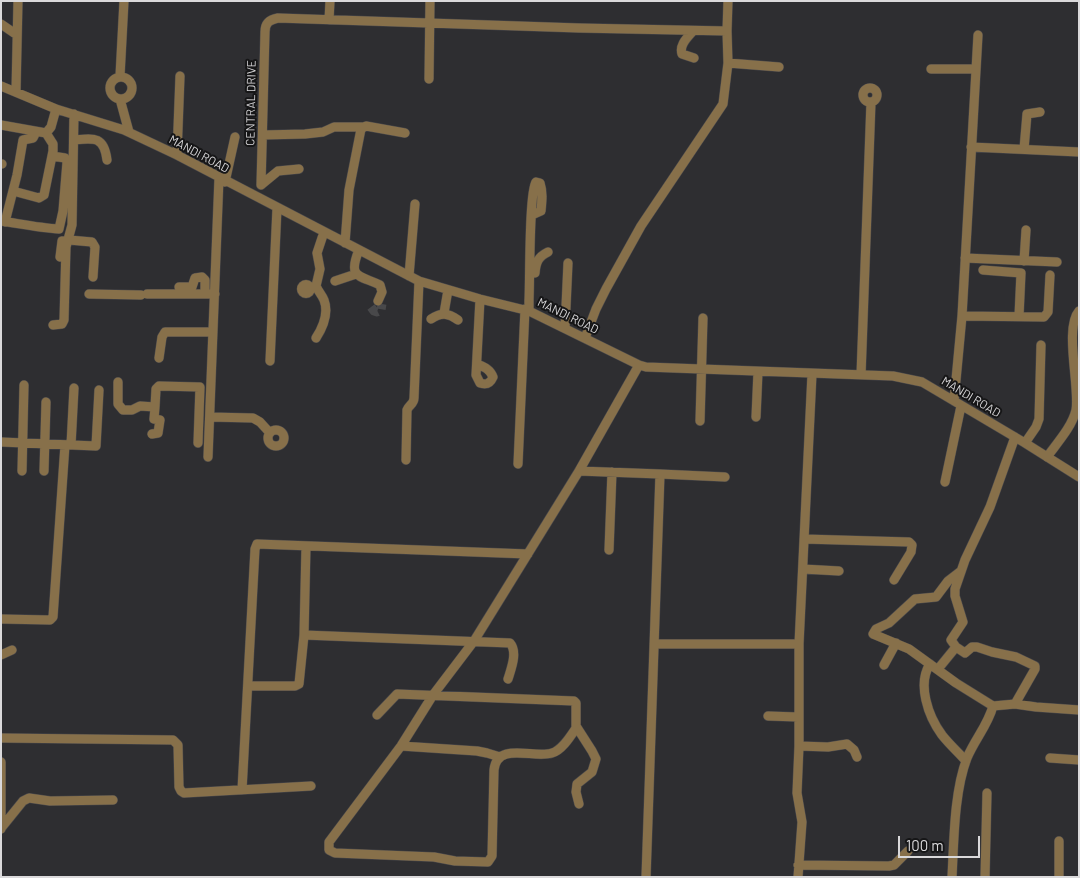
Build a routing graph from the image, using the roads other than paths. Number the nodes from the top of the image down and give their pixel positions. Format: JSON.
{"nodes":[{"id":1,"x":18,"y":1,"type":"edge"},
{"id":2,"x":330,"y":1,"type":"edge"},
{"id":3,"x":430,"y":1,"type":"edge"},
{"id":4,"x":728,"y":1,"type":"edge"},
{"id":5,"x":124,"y":2,"type":"edge"},
{"id":6,"x":329,"y":20,"type":"junction"},
{"id":7,"x":429,"y":23,"type":"junction"},
{"id":8,"x":1,"y":24,"type":"edge"},
{"id":9,"x":693,"y":31,"type":"junction"},
{"id":10,"x":727,"y":31,"type":"junction"},
{"id":11,"x":17,"y":35,"type":"junction"},
{"id":12,"x":978,"y":35,"type":"dead end"},
{"id":13,"x":694,"y":58,"type":"dead end"},
{"id":14,"x":728,"y":63,"type":"junction"},
{"id":15,"x":780,"y":67,"type":"dead end"},
{"id":16,"x":931,"y":68,"type":"dead end"},
{"id":17,"x":976,"y":69,"type":"junction"},
{"id":18,"x":120,"y":76,"type":"junction"},
{"id":19,"x":180,"y":76,"type":"dead end"},
{"id":20,"x":429,"y":79,"type":"dead end"},
{"id":21,"x":1,"y":86,"type":"edge"},
{"id":22,"x":16,"y":91,"type":"junction"},
{"id":23,"x":120,"y":99,"type":"junction"},
{"id":24,"x":870,"y":102,"type":"dead end"},
{"id":25,"x":56,"y":109,"type":"junction"},
{"id":26,"x":1040,"y":112,"type":"dead end"},
{"id":27,"x":74,"y":114,"type":"junction"},
{"id":28,"x":1,"y":125,"type":"edge"},
{"id":29,"x":363,"y":127,"type":"junction"},
{"id":30,"x":36,"y":132,"type":"junction"},
{"id":31,"x":128,"y":132,"type":"junction"},
{"id":32,"x":46,"y":133,"type":"junction"},
{"id":33,"x":405,"y":133,"type":"dead end"},
{"id":34,"x":263,"y":135,"type":"junction"},
{"id":35,"x":235,"y":137,"type":"dead end"},
{"id":36,"x":74,"y":140,"type":"junction"},
{"id":37,"x":971,"y":147,"type":"junction"},
{"id":38,"x":1024,"y":149,"type":"junction"},
{"id":39,"x":1079,"y":152,"type":"edge"},
{"id":40,"x":177,"y":155,"type":"junction"},
{"id":41,"x":52,"y":156,"type":"junction"},
{"id":42,"x":107,"y":160,"type":"dead end"},
{"id":43,"x":299,"y":169,"type":"dead end"},
{"id":44,"x":222,"y":180,"type":"junction"},
{"id":45,"x":13,"y":191,"type":"junction"},
{"id":46,"x":415,"y":204,"type":"dead end"},
{"id":47,"x":277,"y":208,"type":"junction"},
{"id":48,"x":532,"y":215,"type":"dead end"},
{"id":49,"x":3,"y":221,"type":"edge"},
{"id":50,"x":1026,"y":230,"type":"dead end"},
{"id":51,"x":324,"y":232,"type":"junction"},
{"id":52,"x":69,"y":240,"type":"junction"},
{"id":53,"x":345,"y":243,"type":"junction"},
{"id":54,"x":359,"y":250,"type":"junction"},
{"id":55,"x":548,"y":252,"type":"dead end"},
{"id":56,"x":965,"y":258,"type":"junction"},
{"id":57,"x":1024,"y":261,"type":"junction"},
{"id":58,"x":1057,"y":262,"type":"dead end"},
{"id":59,"x":568,"y":264,"type":"dead end"},
{"id":60,"x":983,"y":270,"type":"dead end"},
{"id":61,"x":356,"y":274,"type":"junction"},
{"id":62,"x":1050,"y":275,"type":"dead end"},
{"id":63,"x":409,"y":276,"type":"junction"},
{"id":64,"x":94,"y":277,"type":"dead end"},
{"id":65,"x":335,"y":281,"type":"dead end"},
{"id":66,"x":422,"y":282,"type":"junction"},
{"id":67,"x":180,"y":287,"type":"dead end"},
{"id":68,"x":448,"y":290,"type":"junction"},
{"id":69,"x":89,"y":294,"type":"dead end"},
{"id":70,"x":210,"y":294,"type":"junction"},
{"id":71,"x":480,"y":299,"type":"junction"},
{"id":72,"x":377,"y":304,"type":"dead end"},
{"id":73,"x":1079,"y":310,"type":"edge"},
{"id":74,"x":529,"y":311,"type":"junction"},
{"id":75,"x":444,"y":313,"type":"junction"},
{"id":76,"x":962,"y":316,"type":"junction"},
{"id":77,"x":1019,"y":316,"type":"junction"},
{"id":78,"x":703,"y":318,"type":"dead end"},
{"id":79,"x":431,"y":319,"type":"dead end"},
{"id":80,"x":458,"y":320,"type":"dead end"},
{"id":81,"x":56,"y":322,"type":"dead end"},
{"id":82,"x":565,"y":328,"type":"junction"},
{"id":83,"x":213,"y":332,"type":"junction"},
{"id":84,"x":316,"y":338,"type":"dead end"},
{"id":85,"x":585,"y":338,"type":"junction"},
{"id":86,"x":1041,"y":345,"type":"dead end"},
{"id":87,"x":159,"y":358,"type":"dead end"},
{"id":88,"x":270,"y":361,"type":"dead end"},
{"id":89,"x":477,"y":364,"type":"dead end"},
{"id":90,"x":639,"y":365,"type":"junction"},
{"id":91,"x":702,"y":370,"type":"junction"},
{"id":92,"x":758,"y":372,"type":"junction"},
{"id":93,"x":812,"y":374,"type":"junction"},
{"id":94,"x":861,"y":375,"type":"junction"},
{"id":95,"x":118,"y":382,"type":"dead end"},
{"id":96,"x":420,"y":382,"type":"dead end"},
{"id":97,"x":24,"y":385,"type":"dead end"},
{"id":98,"x":74,"y":388,"type":"dead end"},
{"id":99,"x":99,"y":390,"type":"dead end"},
{"id":100,"x":46,"y":402,"type":"dead end"},
{"id":101,"x":958,"y":403,"type":"junction"},
{"id":102,"x":154,"y":407,"type":"junction"},
{"id":103,"x":210,"y":416,"type":"junction"},
{"id":104,"x":756,"y":418,"type":"dead end"},
{"id":105,"x":700,"y":421,"type":"dead end"},
{"id":106,"x":199,"y":428,"type":"junction"},
{"id":107,"x":209,"y":428,"type":"junction"},
{"id":108,"x":270,"y":433,"type":"dead end"},
{"id":109,"x":152,"y":434,"type":"dead end"},
{"id":110,"x":1015,"y":437,"type":"junction"},
{"id":111,"x":1,"y":442,"type":"edge"},
{"id":112,"x":22,"y":443,"type":"junction"},
{"id":113,"x":198,"y":443,"type":"dead end"},
{"id":114,"x":1025,"y":443,"type":"junction"},
{"id":115,"x":45,"y":444,"type":"junction"},
{"id":116,"x":68,"y":445,"type":"junction"},
{"id":117,"x":1047,"y":456,"type":"junction"},
{"id":118,"x":208,"y":457,"type":"dead end"},
{"id":119,"x":406,"y":460,"type":"dead end"},
{"id":120,"x":518,"y":464,"type":"dead end"},
{"id":121,"x":22,"y":471,"type":"dead end"},
{"id":122,"x":44,"y":471,"type":"dead end"},
{"id":123,"x":579,"y":471,"type":"junction"},
{"id":124,"x":612,"y":472,"type":"junction"},
{"id":125,"x":1078,"y":473,"type":"edge"},
{"id":126,"x":660,"y":474,"type":"junction"},
{"id":127,"x":725,"y":477,"type":"dead end"},
{"id":128,"x":945,"y":482,"type":"dead end"},
{"id":129,"x":804,"y":539,"type":"junction"},
{"id":130,"x":306,"y":546,"type":"junction"},
{"id":131,"x":609,"y":550,"type":"dead end"},
{"id":132,"x":528,"y":554,"type":"junction"},
{"id":133,"x":803,"y":569,"type":"junction"},
{"id":134,"x":839,"y":571,"type":"dead end"},
{"id":135,"x":961,"y":572,"type":"junction"},
{"id":136,"x":894,"y":580,"type":"dead end"},
{"id":137,"x":1,"y":619,"type":"edge"},
{"id":138,"x":304,"y":635,"type":"junction"},
{"id":139,"x":474,"y":641,"type":"junction"},
{"id":140,"x":896,"y":643,"type":"junction"},
{"id":141,"x":654,"y":644,"type":"junction"},
{"id":142,"x":799,"y":644,"type":"junction"},
{"id":143,"x":956,"y":647,"type":"junction"},
{"id":144,"x":12,"y":650,"type":"dead end"},
{"id":145,"x":1,"y":656,"type":"edge"},
{"id":146,"x":884,"y":666,"type":"dead end"},
{"id":147,"x":934,"y":666,"type":"junction"},
{"id":148,"x":508,"y":679,"type":"dead end"},
{"id":149,"x":248,"y":686,"type":"junction"},
{"id":150,"x":433,"y":695,"type":"junction"},
{"id":151,"x":1015,"y":704,"type":"junction"},
{"id":152,"x":993,"y":706,"type":"junction"},
{"id":153,"x":1079,"y":710,"type":"edge"},
{"id":154,"x":376,"y":715,"type":"dead end"},
{"id":155,"x":768,"y":716,"type":"dead end"},
{"id":156,"x":798,"y":718,"type":"junction"},
{"id":157,"x":576,"y":728,"type":"junction"},
{"id":158,"x":1,"y":738,"type":"edge"},
{"id":159,"x":401,"y":746,"type":"junction"},
{"id":160,"x":799,"y":746,"type":"junction"},
{"id":161,"x":500,"y":757,"type":"junction"},
{"id":162,"x":857,"y":757,"type":"dead end"},
{"id":163,"x":1050,"y":758,"type":"dead end"},
{"id":164,"x":1079,"y":760,"type":"edge"},
{"id":165,"x":966,"y":761,"type":"junction"},
{"id":166,"x":1,"y":762,"type":"edge"},
{"id":167,"x":311,"y":786,"type":"dead end"},
{"id":168,"x":242,"y":790,"type":"junction"},
{"id":169,"x":988,"y":793,"type":"dead end"},
{"id":170,"x":113,"y":800,"type":"dead end"},
{"id":171,"x":579,"y":804,"type":"dead end"},
{"id":172,"x":2,"y":828,"type":"edge"},
{"id":173,"x":1059,"y":841,"type":"dead end"},
{"id":174,"x":908,"y":851,"type":"dead end"},
{"id":175,"x":798,"y":866,"type":"junction"},
{"id":176,"x":646,"y":877,"type":"edge"},
{"id":177,"x":798,"y":877,"type":"edge"},
{"id":178,"x":952,"y":877,"type":"edge"},
{"id":179,"x":985,"y":877,"type":"edge"},
{"id":180,"x":1059,"y":877,"type":"edge"}],
"edges":[{"from":1,"to":11,"type":"street"},
{"from":2,"to":6,"type":"street"},
{"from":3,"to":7,"type":"street"},
{"from":4,"to":10,"type":"street"},
{"from":5,"to":18,"type":"street"},
{"from":6,"to":7,"type":"street"},
{"from":6,"to":34,"type":"street","name":"CENTRAL DRIVE"},
{"from":7,"to":9,"type":"street"},
{"from":7,"to":20,"type":"street"},
{"from":8,"to":11,"type":"street"},
{"from":9,"to":10,"type":"street"},
{"from":9,"to":13,"type":"street"},
{"from":10,"to":14,"type":"street"},
{"from":11,"to":22,"type":"street"},
{"from":12,"to":17,"type":"street"},
{"from":14,"to":15,"type":"street"},
{"from":14,"to":85,"type":"street"},
{"from":16,"to":17,"type":"street"},
{"from":17,"to":37,"type":"street"},
{"from":18,"to":23,"type":"street"},
{"from":18,"to":23,"type":"street"},
{"from":19,"to":40,"type":"street"},
{"from":21,"to":22,"type":"street","name":"MANDI ROAD"},
{"from":22,"to":25,"type":"street","name":"MANDI ROAD"},
{"from":23,"to":31,"type":"street"},
{"from":24,"to":94,"type":"street"},
{"from":25,"to":27,"type":"street","name":"MANDI ROAD"},
{"from":25,"to":32,"type":"street"},
{"from":26,"to":38,"type":"street"},
{"from":27,"to":31,"type":"street","name":"MANDI ROAD"},
{"from":27,"to":36,"type":"street"},
{"from":28,"to":30,"type":"street"},
{"from":29,"to":33,"type":"street"},
{"from":29,"to":34,"type":"street"},
{"from":29,"to":53,"type":"street"},
{"from":30,"to":32,"type":"street"},
{"from":30,"to":45,"type":"street"},
{"from":31,"to":40,"type":"street","name":"MANDI ROAD"},
{"from":32,"to":41,"type":"street"},
{"from":34,"to":43,"type":"street","name":"CENTRAL DRIVE"},
{"from":35,"to":44,"type":"street"},
{"from":36,"to":42,"type":"street"},
{"from":36,"to":52,"type":"street"},
{"from":37,"to":38,"type":"street"},
{"from":37,"to":56,"type":"street"},
{"from":38,"to":39,"type":"street"},
{"from":40,"to":44,"type":"street","name":"MANDI ROAD"},
{"from":41,"to":45,"type":"street"},
{"from":41,"to":49,"type":"street"},
{"from":44,"to":47,"type":"street","name":"MANDI ROAD"},
{"from":44,"to":70,"type":"street"},
{"from":45,"to":49,"type":"street"},
{"from":46,"to":63,"type":"street"},
{"from":47,"to":51,"type":"street","name":"MANDI ROAD"},
{"from":47,"to":88,"type":"street"},
{"from":48,"to":74,"type":"street"},
{"from":50,"to":57,"type":"street"},
{"from":51,"to":53,"type":"street","name":"MANDI ROAD"},
{"from":51,"to":84,"type":"street"},
{"from":52,"to":64,"type":"street"},
{"from":52,"to":81,"type":"street"},
{"from":53,"to":54,"type":"street","name":"MANDI ROAD"},
{"from":54,"to":61,"type":"street"},
{"from":54,"to":63,"type":"street","name":"MANDI ROAD"},
{"from":55,"to":74,"type":"street"},
{"from":56,"to":57,"type":"street"},
{"from":56,"to":76,"type":"street"},
{"from":57,"to":58,"type":"street"},
{"from":59,"to":82,"type":"street"},
{"from":60,"to":77,"type":"street"},
{"from":61,"to":65,"type":"street"},
{"from":61,"to":72,"type":"street"},
{"from":62,"to":77,"type":"street"},
{"from":63,"to":66,"type":"street","name":"MANDI ROAD"},
{"from":66,"to":68,"type":"street","name":"MANDI ROAD"},
{"from":66,"to":96,"type":"street"},
{"from":66,"to":119,"type":"street"},
{"from":67,"to":70,"type":"street"},
{"from":68,"to":71,"type":"street","name":"MANDI ROAD"},
{"from":68,"to":75,"type":"street"},
{"from":69,"to":70,"type":"street"},
{"from":70,"to":83,"type":"street"},
{"from":71,"to":74,"type":"street","name":"MANDI ROAD"},
{"from":71,"to":89,"type":"street"},
{"from":73,"to":117,"type":"street"},
{"from":74,"to":82,"type":"street","name":"MANDI ROAD"},
{"from":74,"to":120,"type":"street"},
{"from":75,"to":79,"type":"street"},
{"from":75,"to":80,"type":"street"},
{"from":76,"to":77,"type":"street"},
{"from":76,"to":101,"type":"street"},
{"from":78,"to":91,"type":"street"},
{"from":82,"to":85,"type":"street","name":"MANDI ROAD"},
{"from":83,"to":87,"type":"street"},
{"from":83,"to":103,"type":"street"},
{"from":85,"to":90,"type":"street","name":"MANDI ROAD"},
{"from":86,"to":114,"type":"street"},
{"from":90,"to":91,"type":"street","name":"MANDI ROAD"},
{"from":90,"to":123,"type":"street"},
{"from":91,"to":92,"type":"street","name":"MANDI ROAD"},
{"from":91,"to":105,"type":"street"},
{"from":92,"to":93,"type":"street","name":"MANDI ROAD"},
{"from":92,"to":104,"type":"street"},
{"from":93,"to":94,"type":"street","name":"MANDI ROAD"},
{"from":93,"to":129,"type":"street"},
{"from":94,"to":101,"type":"street","name":"MANDI ROAD"},
{"from":95,"to":102,"type":"street"},
{"from":97,"to":112,"type":"street"},
{"from":98,"to":116,"type":"street"},
{"from":99,"to":116,"type":"street"},
{"from":100,"to":115,"type":"street"},
{"from":101,"to":110,"type":"street","name":"MANDI ROAD"},
{"from":101,"to":128,"type":"street"},
{"from":102,"to":106,"type":"street"},
{"from":102,"to":109,"type":"street"},
{"from":103,"to":107,"type":"street"},
{"from":103,"to":108,"type":"street"},
{"from":106,"to":107,"type":"street"},
{"from":106,"to":113,"type":"street"},
{"from":107,"to":118,"type":"street"},
{"from":110,"to":114,"type":"street","name":"MANDI ROAD"},
{"from":110,"to":135,"type":"street"},
{"from":111,"to":112,"type":"street"},
{"from":112,"to":115,"type":"street"},
{"from":112,"to":121,"type":"street"},
{"from":114,"to":117,"type":"street","name":"MANDI ROAD"},
{"from":115,"to":116,"type":"street"},
{"from":115,"to":122,"type":"street"},
{"from":116,"to":137,"type":"street"},
{"from":117,"to":125,"type":"street","name":"MANDI ROAD"},
{"from":123,"to":124,"type":"street"},
{"from":123,"to":132,"type":"street"},
{"from":124,"to":126,"type":"street"},
{"from":124,"to":131,"type":"street"},
{"from":126,"to":127,"type":"street"},
{"from":126,"to":141,"type":"street"},
{"from":129,"to":133,"type":"street"},
{"from":129,"to":136,"type":"street"},
{"from":130,"to":132,"type":"street"},
{"from":130,"to":138,"type":"street"},
{"from":130,"to":149,"type":"street"},
{"from":132,"to":139,"type":"street"},
{"from":133,"to":134,"type":"street"},
{"from":133,"to":142,"type":"street"},
{"from":135,"to":140,"type":"street"},
{"from":135,"to":143,"type":"street"},
{"from":138,"to":139,"type":"street"},
{"from":138,"to":149,"type":"street"},
{"from":139,"to":148,"type":"street"},
{"from":139,"to":150,"type":"street"},
{"from":140,"to":146,"type":"street"},
{"from":140,"to":147,"type":"street"},
{"from":141,"to":142,"type":"street"},
{"from":141,"to":176,"type":"street"},
{"from":142,"to":156,"type":"street"},
{"from":143,"to":147,"type":"street"},
{"from":143,"to":151,"type":"street"},
{"from":144,"to":145,"type":"street"},
{"from":147,"to":152,"type":"street"},
{"from":147,"to":165,"type":"street"},
{"from":149,"to":168,"type":"street"},
{"from":150,"to":154,"type":"street"},
{"from":150,"to":157,"type":"street"},
{"from":150,"to":159,"type":"street"},
{"from":151,"to":152,"type":"street"},
{"from":151,"to":153,"type":"street"},
{"from":152,"to":165,"type":"street"},
{"from":155,"to":156,"type":"street"},
{"from":156,"to":160,"type":"street"},
{"from":157,"to":161,"type":"street"},
{"from":157,"to":171,"type":"street"},
{"from":158,"to":168,"type":"street"},
{"from":159,"to":161,"type":"street"},
{"from":159,"to":161,"type":"street"},
{"from":160,"to":162,"type":"street"},
{"from":160,"to":175,"type":"street"},
{"from":163,"to":164,"type":"street"},
{"from":165,"to":178,"type":"street"},
{"from":166,"to":172,"type":"street"},
{"from":167,"to":168,"type":"street"},
{"from":169,"to":179,"type":"street"},
{"from":170,"to":172,"type":"street"},
{"from":173,"to":180,"type":"street"},
{"from":174,"to":175,"type":"street"},
{"from":175,"to":177,"type":"street"}]}
